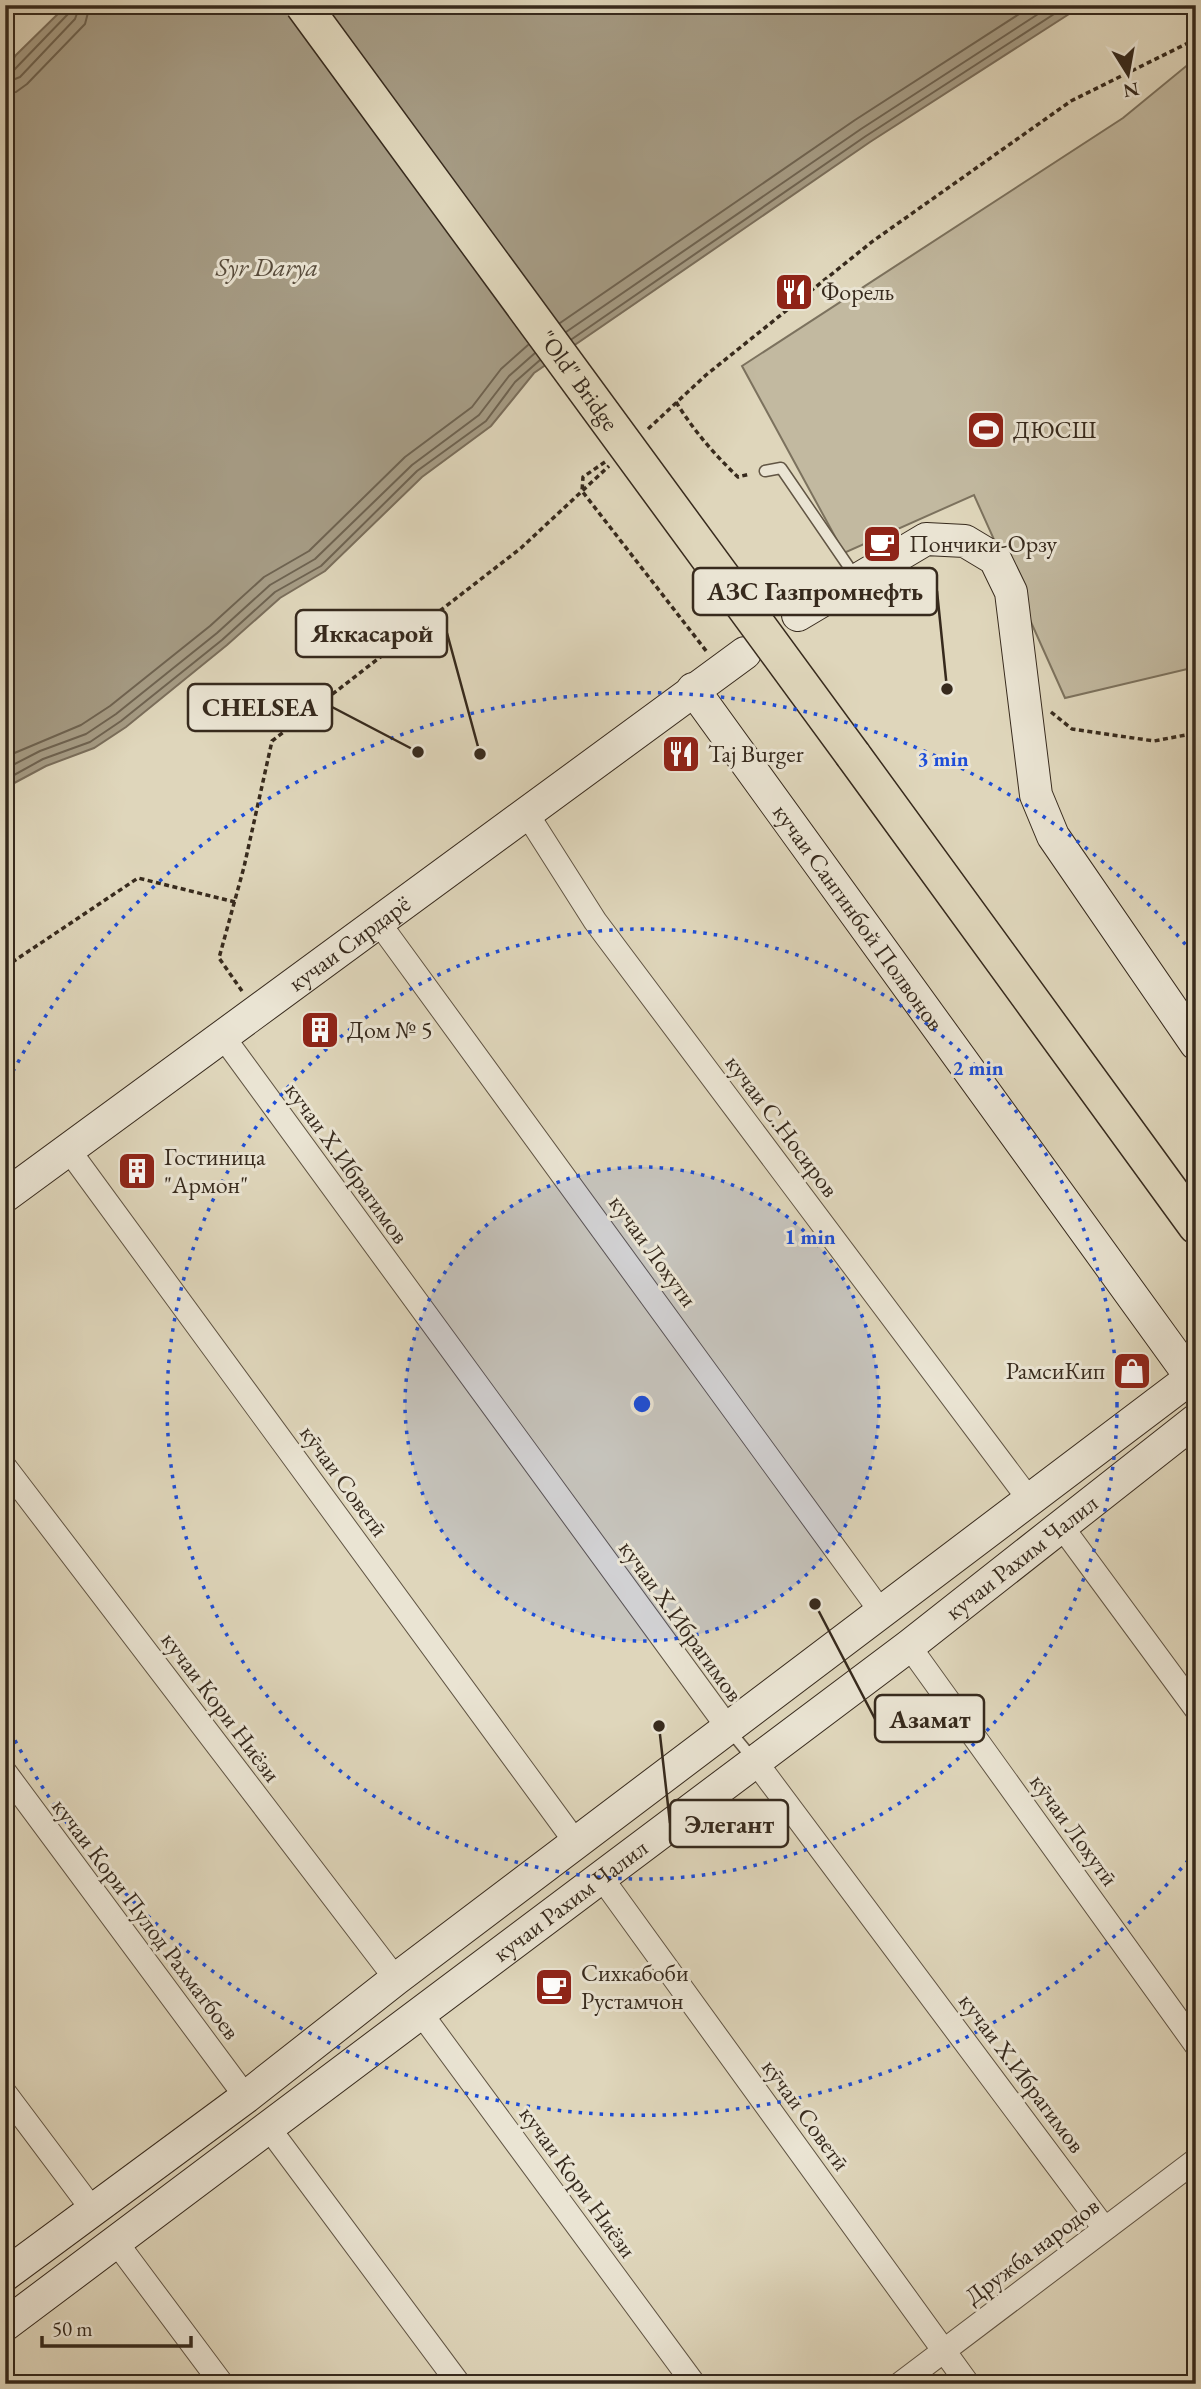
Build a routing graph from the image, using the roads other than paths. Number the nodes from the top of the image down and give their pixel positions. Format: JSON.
{"nodes":[{"id":1,"x":303,"y":5,"type":"edge"},
{"id":2,"x":328,"y":5,"type":"edge"},
{"id":3,"x":765,"y":471,"type":"road end"},
{"id":4,"x":857,"y":579,"type":"junction"},
{"id":5,"x":798,"y":615,"type":"dead end"},
{"id":6,"x":733,"y":661,"type":"road end"},
{"id":7,"x":694,"y":689,"type":"junction"},
{"id":8,"x":861,"y":749,"type":"junction"},
{"id":9,"x":527,"y":814,"type":"junction"},
{"id":10,"x":379,"y":923,"type":"junction"},
{"id":11,"x":224,"y":1038,"type":"junction"},
{"id":12,"x":1196,"y":1044,"type":"edge"},
{"id":13,"x":68,"y":1149,"type":"junction"},
{"id":14,"x":5,"y":1196,"type":"edge"},
{"id":15,"x":1196,"y":1199,"type":"edge"},
{"id":16,"x":1196,"y":1226,"type":"edge"},
{"id":17,"x":1194,"y":1379,"type":"edge"},
{"id":18,"x":1196,"y":1420,"type":"edge"},
{"id":19,"x":5,"y":1467,"type":"edge"},
{"id":20,"x":1028,"y":1498,"type":"junction"},
{"id":21,"x":1062,"y":1527,"type":"junction"},
{"id":22,"x":882,"y":1613,"type":"junction"},
{"id":23,"x":909,"y":1646,"type":"junction"},
{"id":24,"x":1196,"y":1709,"type":"edge"},
{"id":25,"x":729,"y":1729,"type":"junction"},
{"id":26,"x":755,"y":1762,"type":"junction"},
{"id":27,"x":5,"y":1772,"type":"edge"},
{"id":28,"x":577,"y":1844,"type":"junction"},
{"id":29,"x":601,"y":1877,"type":"junction"},
{"id":30,"x":396,"y":1979,"type":"junction"},
{"id":31,"x":420,"y":2012,"type":"junction"},
{"id":32,"x":1196,"y":2045,"type":"edge"},
{"id":33,"x":5,"y":2093,"type":"edge"},
{"id":34,"x":246,"y":2097,"type":"junction"},
{"id":35,"x":268,"y":2127,"type":"junction"},
{"id":36,"x":1196,"y":2160,"type":"edge"},
{"id":37,"x":92,"y":2209,"type":"junction"},
{"id":38,"x":1104,"y":2228,"type":"junction"},
{"id":39,"x":116,"y":2242,"type":"junction"},
{"id":40,"x":5,"y":2275,"type":"edge"},
{"id":41,"x":5,"y":2325,"type":"edge"},
{"id":42,"x":944,"y":2351,"type":"junction"},
{"id":43,"x":222,"y":2384,"type":"edge"},
{"id":44,"x":458,"y":2384,"type":"edge"},
{"id":45,"x":694,"y":2384,"type":"edge"},
{"id":46,"x":900,"y":2384,"type":"edge"},
{"id":47,"x":968,"y":2384,"type":"edge"}],
"edges":[{"from":1,"to":8,"type":"main road","name":"\"Old\" Bridge","bridge":true},
{"from":2,"to":8,"type":"main road","name":"\"Old\" Bridge"},
{"from":3,"to":4,"type":"lane"},
{"from":4,"to":5,"type":"main road"},
{"from":4,"to":12,"type":"main road"},
{"from":6,"to":7,"type":"main road","name":"кучаи Сирдарё"},
{"from":7,"to":9,"type":"main road","name":"кучаи Сирдарё"},
{"from":7,"to":17,"type":"main road","name":"кучаи Сангинбой Полвонов"},
{"from":8,"to":15,"type":"main road"},
{"from":8,"to":16,"type":"main road"},
{"from":9,"to":10,"type":"main road","name":"кучаи Сирдарё"},
{"from":9,"to":20,"type":"street","name":"кучаи С.Носиров"},
{"from":10,"to":11,"type":"main road","name":"кучаи Сирдарё"},
{"from":10,"to":22,"type":"street","name":"кучаи Лохути"},
{"from":11,"to":13,"type":"main road","name":"кучаи Сирдарё"},
{"from":11,"to":25,"type":"street","name":"кучаи Х.Ибрагимов"},
{"from":13,"to":14,"type":"main road","name":"кучаи Сирдарё"},
{"from":13,"to":28,"type":"street","name":"кӯчаи Советӣ"},
{"from":17,"to":20,"type":"main road","name":"кучаи Рахим Чалил"},
{"from":18,"to":21,"type":"main road","name":"кучаи Рахим Чалил"},
{"from":19,"to":30,"type":"street","name":"кучаи Кори Ниёзи"},
{"from":20,"to":22,"type":"main road","name":"кучаи Рахим Чалил"},
{"from":21,"to":23,"type":"main road","name":"кучаи Рахим Чалил"},
{"from":21,"to":24,"type":"street"},
{"from":22,"to":25,"type":"main road","name":"кучаи Рахим Чалил"},
{"from":23,"to":26,"type":"main road","name":"кучаи Рахим Чалил"},
{"from":23,"to":32,"type":"street","name":"кӯчаи Лохутӣ"},
{"from":25,"to":26,"type":"lane","name":"кучаи Х.Ибрагимов"},
{"from":25,"to":28,"type":"main road","name":"кучаи Рахим Чалил"},
{"from":26,"to":29,"type":"main road","name":"кучаи Рахим Чалил"},
{"from":26,"to":38,"type":"street","name":"кучаи Х.Ибрагимов"},
{"from":27,"to":34,"type":"street","name":"кучаи Кори Пулод Рахматбоев"},
{"from":28,"to":30,"type":"main road","name":"кучаи Рахим Чалил"},
{"from":29,"to":31,"type":"main road","name":"кучаи Рахим Чалил"},
{"from":29,"to":42,"type":"street","name":"кӯчаи Советӣ"},
{"from":30,"to":34,"type":"main road","name":"кучаи Рахим Чалил"},
{"from":31,"to":35,"type":"main road","name":"кучаи Рахим Чалил"},
{"from":31,"to":45,"type":"street","name":"кучаи Кори Ниёзи"},
{"from":33,"to":37,"type":"street"},
{"from":34,"to":37,"type":"main road","name":"кучаи Рахим Чалил"},
{"from":35,"to":39,"type":"main road","name":"кучаи Рахим Чалил"},
{"from":35,"to":44,"type":"street"},
{"from":36,"to":38,"type":"street","name":"Дружба народов"},
{"from":37,"to":40,"type":"main road","name":"кучаи Рахим Чалил"},
{"from":38,"to":42,"type":"street","name":"Дружба народов"},
{"from":39,"to":41,"type":"main road","name":"кучаи Рахим Чалил"},
{"from":39,"to":43,"type":"street"},
{"from":42,"to":46,"type":"street","name":"Дружба народов"},
{"from":42,"to":47,"type":"street","name":"кӯчаи Советӣ"}]}
